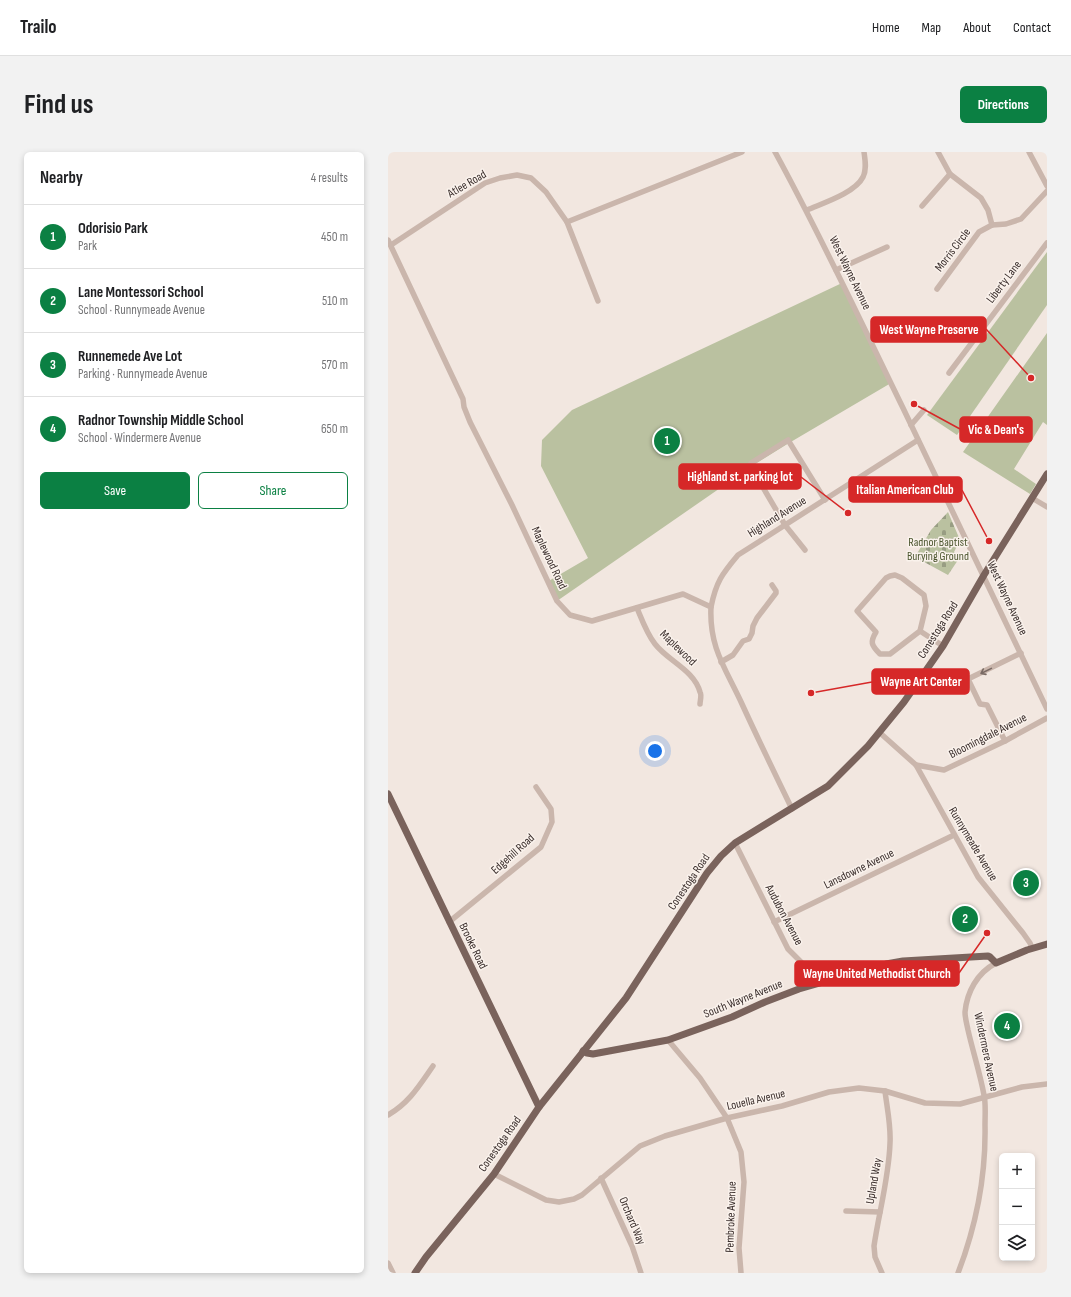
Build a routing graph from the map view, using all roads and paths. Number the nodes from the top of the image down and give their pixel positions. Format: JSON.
{"nodes":[{"id":1,"x":742,"y":152,"type":"edge"},
{"id":2,"x":775,"y":152,"type":"edge"},
{"id":3,"x":864,"y":152,"type":"edge"},
{"id":4,"x":938,"y":152,"type":"edge"},
{"id":5,"x":1030,"y":152,"type":"edge"},
{"id":6,"x":950,"y":174,"type":"junction"},
{"id":7,"x":1047,"y":186,"type":"edge"},
{"id":8,"x":1047,"y":191,"type":"edge"},
{"id":9,"x":922,"y":206,"type":"dead end"},
{"id":10,"x":807,"y":210,"type":"junction"},
{"id":11,"x":567,"y":222,"type":"junction"},
{"id":12,"x":992,"y":224,"type":"junction"},
{"id":13,"x":389,"y":242,"type":"edge"},
{"id":14,"x":1047,"y":243,"type":"edge"},
{"id":15,"x":887,"y":247,"type":"dead end"},
{"id":16,"x":836,"y":270,"type":"junction"},
{"id":17,"x":937,"y":289,"type":"dead end"},
{"id":18,"x":598,"y":301,"type":"dead end"},
{"id":19,"x":949,"y":373,"type":"dead end"},
{"id":20,"x":924,"y":410,"type":"dead end"},
{"id":21,"x":911,"y":425,"type":"junction"},
{"id":22,"x":918,"y":440,"type":"junction"},
{"id":23,"x":1047,"y":474,"type":"edge"},
{"id":24,"x":1032,"y":498,"type":"junction"},
{"id":25,"x":825,"y":500,"type":"junction"},
{"id":26,"x":1047,"y":507,"type":"edge"},
{"id":27,"x":785,"y":525,"type":"junction"},
{"id":28,"x":805,"y":550,"type":"dead end"},
{"id":29,"x":984,"y":575,"type":"junction"},
{"id":30,"x":772,"y":585,"type":"dead end"},
{"id":31,"x":711,"y":606,"type":"junction"},
{"id":32,"x":637,"y":608,"type":"junction"},
{"id":33,"x":920,"y":630,"type":"junction"},
{"id":34,"x":943,"y":646,"type":"junction"},
{"id":35,"x":1021,"y":654,"type":"junction"},
{"id":36,"x":721,"y":662,"type":"junction"},
{"id":37,"x":700,"y":704,"type":"dead end"},
{"id":38,"x":1047,"y":709,"type":"edge"},
{"id":39,"x":1047,"y":718,"type":"edge"},
{"id":40,"x":879,"y":732,"type":"junction"},
{"id":41,"x":1005,"y":741,"type":"junction"},
{"id":42,"x":916,"y":765,"type":"junction"},
{"id":43,"x":536,"y":787,"type":"dead end"},
{"id":44,"x":388,"y":794,"type":"edge"},
{"id":45,"x":792,"y":808,"type":"junction"},
{"id":46,"x":954,"y":835,"type":"junction"},
{"id":47,"x":735,"y":843,"type":"junction"},
{"id":48,"x":450,"y":922,"type":"junction"},
{"id":49,"x":774,"y":922,"type":"junction"},
{"id":50,"x":1047,"y":944,"type":"edge"},
{"id":51,"x":1032,"y":948,"type":"junction"},
{"id":52,"x":996,"y":963,"type":"junction"},
{"id":53,"x":833,"y":979,"type":"junction"},
{"id":54,"x":668,"y":1040,"type":"junction"},
{"id":55,"x":583,"y":1051,"type":"junction"},
{"id":56,"x":433,"y":1066,"type":"dead end"},
{"id":57,"x":1047,"y":1084,"type":"edge"},
{"id":58,"x":885,"y":1091,"type":"junction"},
{"id":59,"x":984,"y":1097,"type":"junction"},
{"id":60,"x":539,"y":1107,"type":"junction"},
{"id":61,"x":388,"y":1115,"type":"edge"},
{"id":62,"x":727,"y":1118,"type":"junction"},
{"id":63,"x":494,"y":1174,"type":"junction"},
{"id":64,"x":601,"y":1178,"type":"junction"},
{"id":65,"x":846,"y":1211,"type":"dead end"},
{"id":66,"x":880,"y":1212,"type":"junction"},
{"id":67,"x":388,"y":1263,"type":"edge"},
{"id":68,"x":393,"y":1273,"type":"edge"},
{"id":69,"x":415,"y":1273,"type":"edge"},
{"id":70,"x":641,"y":1273,"type":"edge"},
{"id":71,"x":741,"y":1273,"type":"edge"},
{"id":72,"x":882,"y":1273,"type":"edge"},
{"id":73,"x":958,"y":1273,"type":"edge"}],
"edges":[{"from":1,"to":11,"type":"street"},
{"from":2,"to":10,"type":"street","name":"West Wayne Avenue"},
{"from":3,"to":10,"type":"street"},
{"from":4,"to":6,"type":"street"},
{"from":5,"to":7,"type":"street"},
{"from":6,"to":9,"type":"street"},
{"from":6,"to":12,"type":"street"},
{"from":8,"to":12,"type":"street"},
{"from":10,"to":16,"type":"street","name":"West Wayne Avenue"},
{"from":11,"to":13,"type":"street","name":"Atlee Road"},
{"from":11,"to":18,"type":"street","name":"Atlee Road"},
{"from":12,"to":17,"type":"street","name":"Morris Circle"},
{"from":13,"to":32,"type":"street","name":"Maplewood Road"},
{"from":14,"to":19,"type":"street","name":"Liberty Lane"},
{"from":15,"to":16,"type":"street"},
{"from":16,"to":21,"type":"street","name":"West Wayne Avenue"},
{"from":20,"to":21,"type":"street"},
{"from":21,"to":22,"type":"street","name":"West Wayne Avenue"},
{"from":22,"to":25,"type":"street","name":"Highland Avenue"},
{"from":22,"to":29,"type":"street","name":"West Wayne Avenue"},
{"from":23,"to":24,"type":"main road","name":"Conestoga Road"},
{"from":24,"to":26,"type":"street"},
{"from":24,"to":29,"type":"main road","name":"Conestoga Road"},
{"from":25,"to":27,"type":"street","name":"Highland Avenue"},
{"from":25,"to":27,"type":"street"},
{"from":27,"to":28,"type":"street"},
{"from":27,"to":31,"type":"street","name":"Highland Avenue"},
{"from":29,"to":34,"type":"main road","name":"Conestoga Road"},
{"from":29,"to":35,"type":"street","name":"West Wayne Avenue"},
{"from":30,"to":36,"type":"street"},
{"from":31,"to":32,"type":"street","name":"Maplewood Road"},
{"from":31,"to":36,"type":"street"},
{"from":32,"to":37,"type":"street","name":"Maplewood"},
{"from":33,"to":33,"type":"street"},
{"from":33,"to":34,"type":"street"},
{"from":34,"to":40,"type":"main road","name":"Conestoga Road"},
{"from":35,"to":38,"type":"street","name":"West Wayne Avenue"},
{"from":35,"to":41,"type":"street","one_way":true},
{"from":36,"to":45,"type":"street"},
{"from":39,"to":41,"type":"street","name":"Bloomingdale Avenue"},
{"from":40,"to":42,"type":"street"},
{"from":40,"to":45,"type":"main road","name":"Conestoga Road"},
{"from":41,"to":42,"type":"street","name":"Bloomingdale Avenue"},
{"from":42,"to":46,"type":"street","name":"Runnymeade Avenue"},
{"from":43,"to":48,"type":"street","name":"Edgehill Road"},
{"from":44,"to":48,"type":"main road","name":"Brooke Road"},
{"from":45,"to":47,"type":"main road","name":"Conestoga Road"},
{"from":46,"to":49,"type":"street","name":"Lansdowne Avenue"},
{"from":46,"to":51,"type":"street","name":"Runnymeade Avenue"},
{"from":47,"to":49,"type":"street","name":"Audubon Avenue"},
{"from":47,"to":55,"type":"main road","name":"Conestoga Road"},
{"from":48,"to":60,"type":"main road","name":"Brooke Road"},
{"from":49,"to":53,"type":"street","name":"Audubon Avenue"},
{"from":50,"to":51,"type":"main road"},
{"from":51,"to":52,"type":"main road"},
{"from":52,"to":53,"type":"main road","name":"South Wayne Avenue"},
{"from":52,"to":59,"type":"street","name":"Windermere Avenue"},
{"from":53,"to":54,"type":"main road","name":"South Wayne Avenue"},
{"from":54,"to":55,"type":"main road","name":"South Wayne Avenue"},
{"from":54,"to":62,"type":"street","name":"Pembroke Avenue"},
{"from":55,"to":60,"type":"main road","name":"Conestoga Road"},
{"from":56,"to":61,"type":"street"},
{"from":57,"to":59,"type":"street","name":"Louella Avenue"},
{"from":58,"to":59,"type":"street","name":"Louella Avenue"},
{"from":58,"to":62,"type":"street","name":"Louella Avenue"},
{"from":58,"to":66,"type":"street","name":"Upland Way"},
{"from":59,"to":73,"type":"street","name":"Windermere Avenue"},
{"from":60,"to":63,"type":"main road","name":"Conestoga Road"},
{"from":62,"to":64,"type":"street","name":"Louella Avenue"},
{"from":62,"to":71,"type":"street","name":"Pembroke Avenue"},
{"from":63,"to":64,"type":"street","name":"Louella Avenue"},
{"from":63,"to":69,"type":"main road","name":"Conestoga Road"},
{"from":64,"to":70,"type":"street","name":"Orchard Way"},
{"from":65,"to":66,"type":"street"},
{"from":66,"to":72,"type":"street","name":"Upland Way"},
{"from":67,"to":68,"type":"street"}]}
